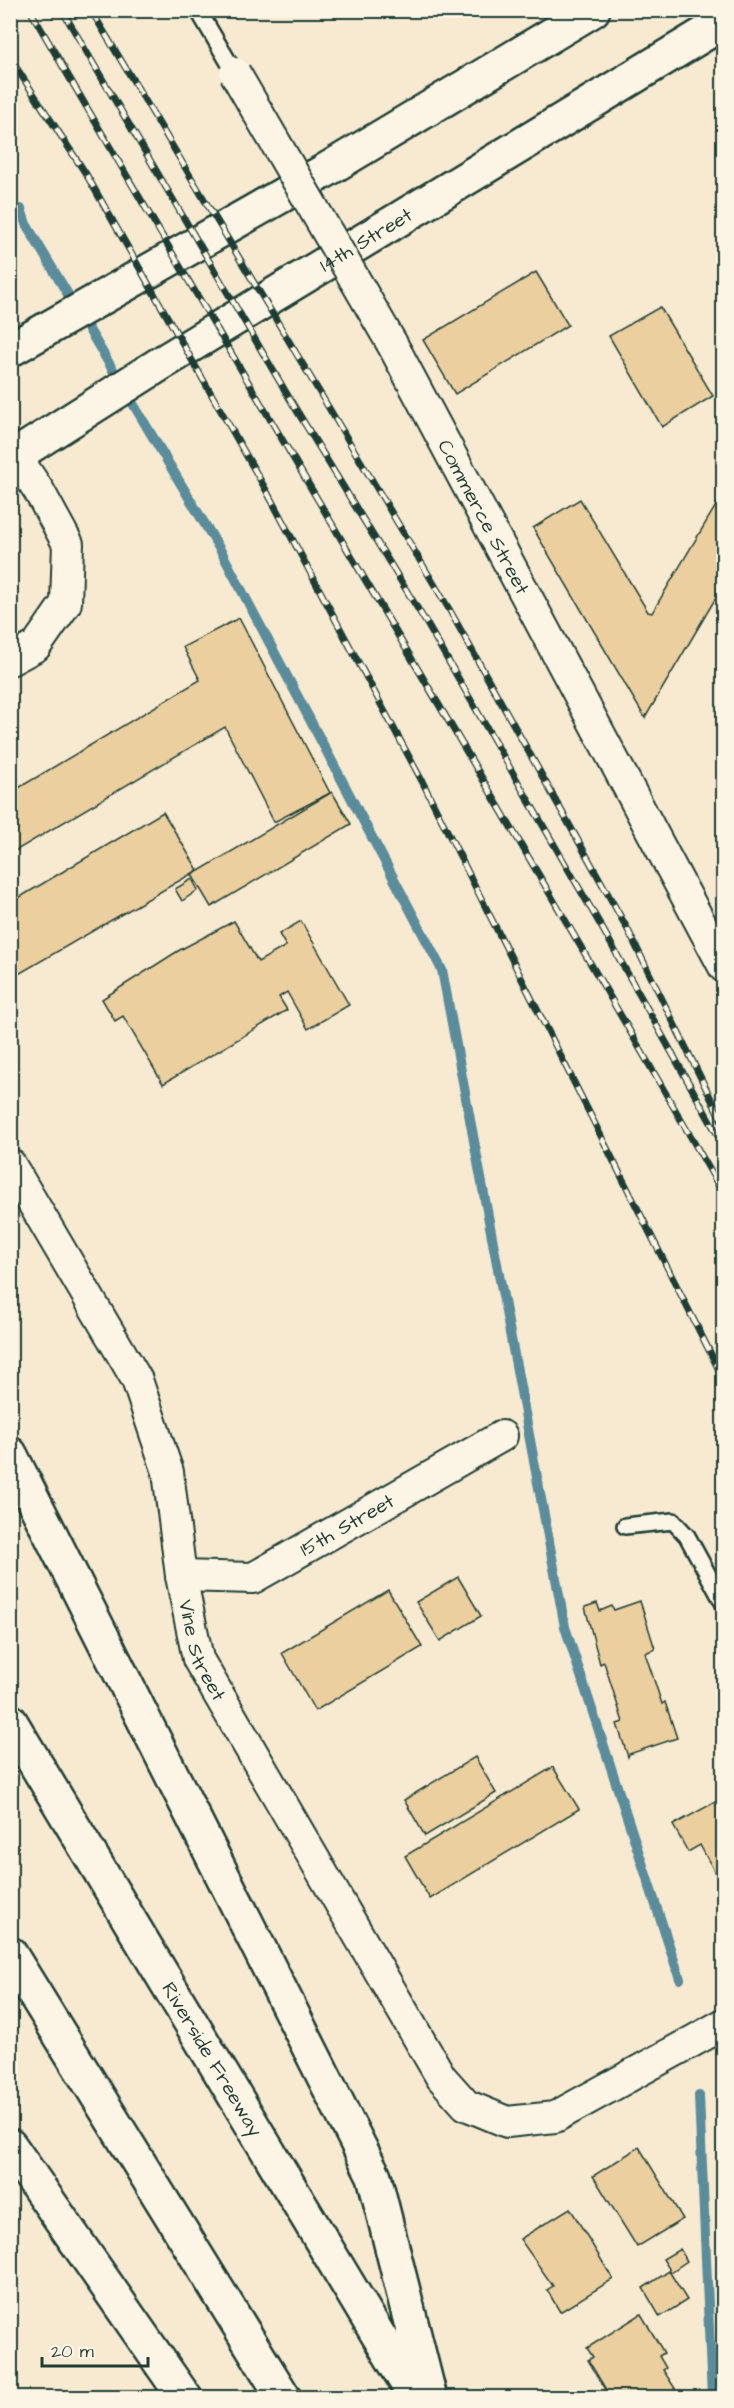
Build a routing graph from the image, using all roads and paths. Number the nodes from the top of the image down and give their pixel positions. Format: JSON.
{"nodes":[{"id":1,"x":198,"y":10,"type":"edge"},
{"id":2,"x":593,"y":10,"type":"edge"},
{"id":3,"x":723,"y":22,"type":"edge"},
{"id":4,"x":235,"y":73,"type":"joint"},
{"id":5,"x":10,"y":350,"type":"edge"},
{"id":6,"x":13,"y":458,"type":"edge"},
{"id":7,"x":10,"y":660,"type":"edge"},
{"id":8,"x":714,"y":930,"type":"edge"},
{"id":9,"x":723,"y":967,"type":"edge"},
{"id":10,"x":10,"y":1164,"type":"edge"},
{"id":11,"x":502,"y":1436,"type":"dead end"},
{"id":12,"x":10,"y":1454,"type":"edge"},
{"id":13,"x":625,"y":1526,"type":"dead end"},
{"id":14,"x":181,"y":1576,"type":"junction"},
{"id":15,"x":723,"y":1604,"type":"edge"},
{"id":16,"x":10,"y":1721,"type":"edge"},
{"id":17,"x":10,"y":1954,"type":"edge"},
{"id":18,"x":723,"y":2024,"type":"edge"},
{"id":19,"x":10,"y":2146,"type":"edge"},
{"id":20,"x":185,"y":2397,"type":"edge"},
{"id":21,"x":284,"y":2397,"type":"edge"},
{"id":22,"x":416,"y":2397,"type":"edge"},
{"id":23,"x":430,"y":2397,"type":"edge"}],
"edges":[{"from":1,"to":4,"type":"lane"},
{"from":2,"to":5,"type":"main road"},
{"from":3,"to":6,"type":"main road","name":"14th Street"},
{"from":4,"to":8,"type":"street","name":"Commerce Street","bridge":true},
{"from":6,"to":7,"type":"street"},
{"from":8,"to":9,"type":"street","name":"Commerce Street"},
{"from":10,"to":14,"type":"street","name":"Vine Street"},
{"from":11,"to":14,"type":"street","name":"15th Street"},
{"from":12,"to":23,"type":"main road"},
{"from":13,"to":15,"type":"lane"},
{"from":14,"to":18,"type":"street","name":"Vine Street"},
{"from":16,"to":22,"type":"main road","name":"Riverside Freeway"},
{"from":17,"to":21,"type":"main road"},
{"from":19,"to":20,"type":"main road"}]}
